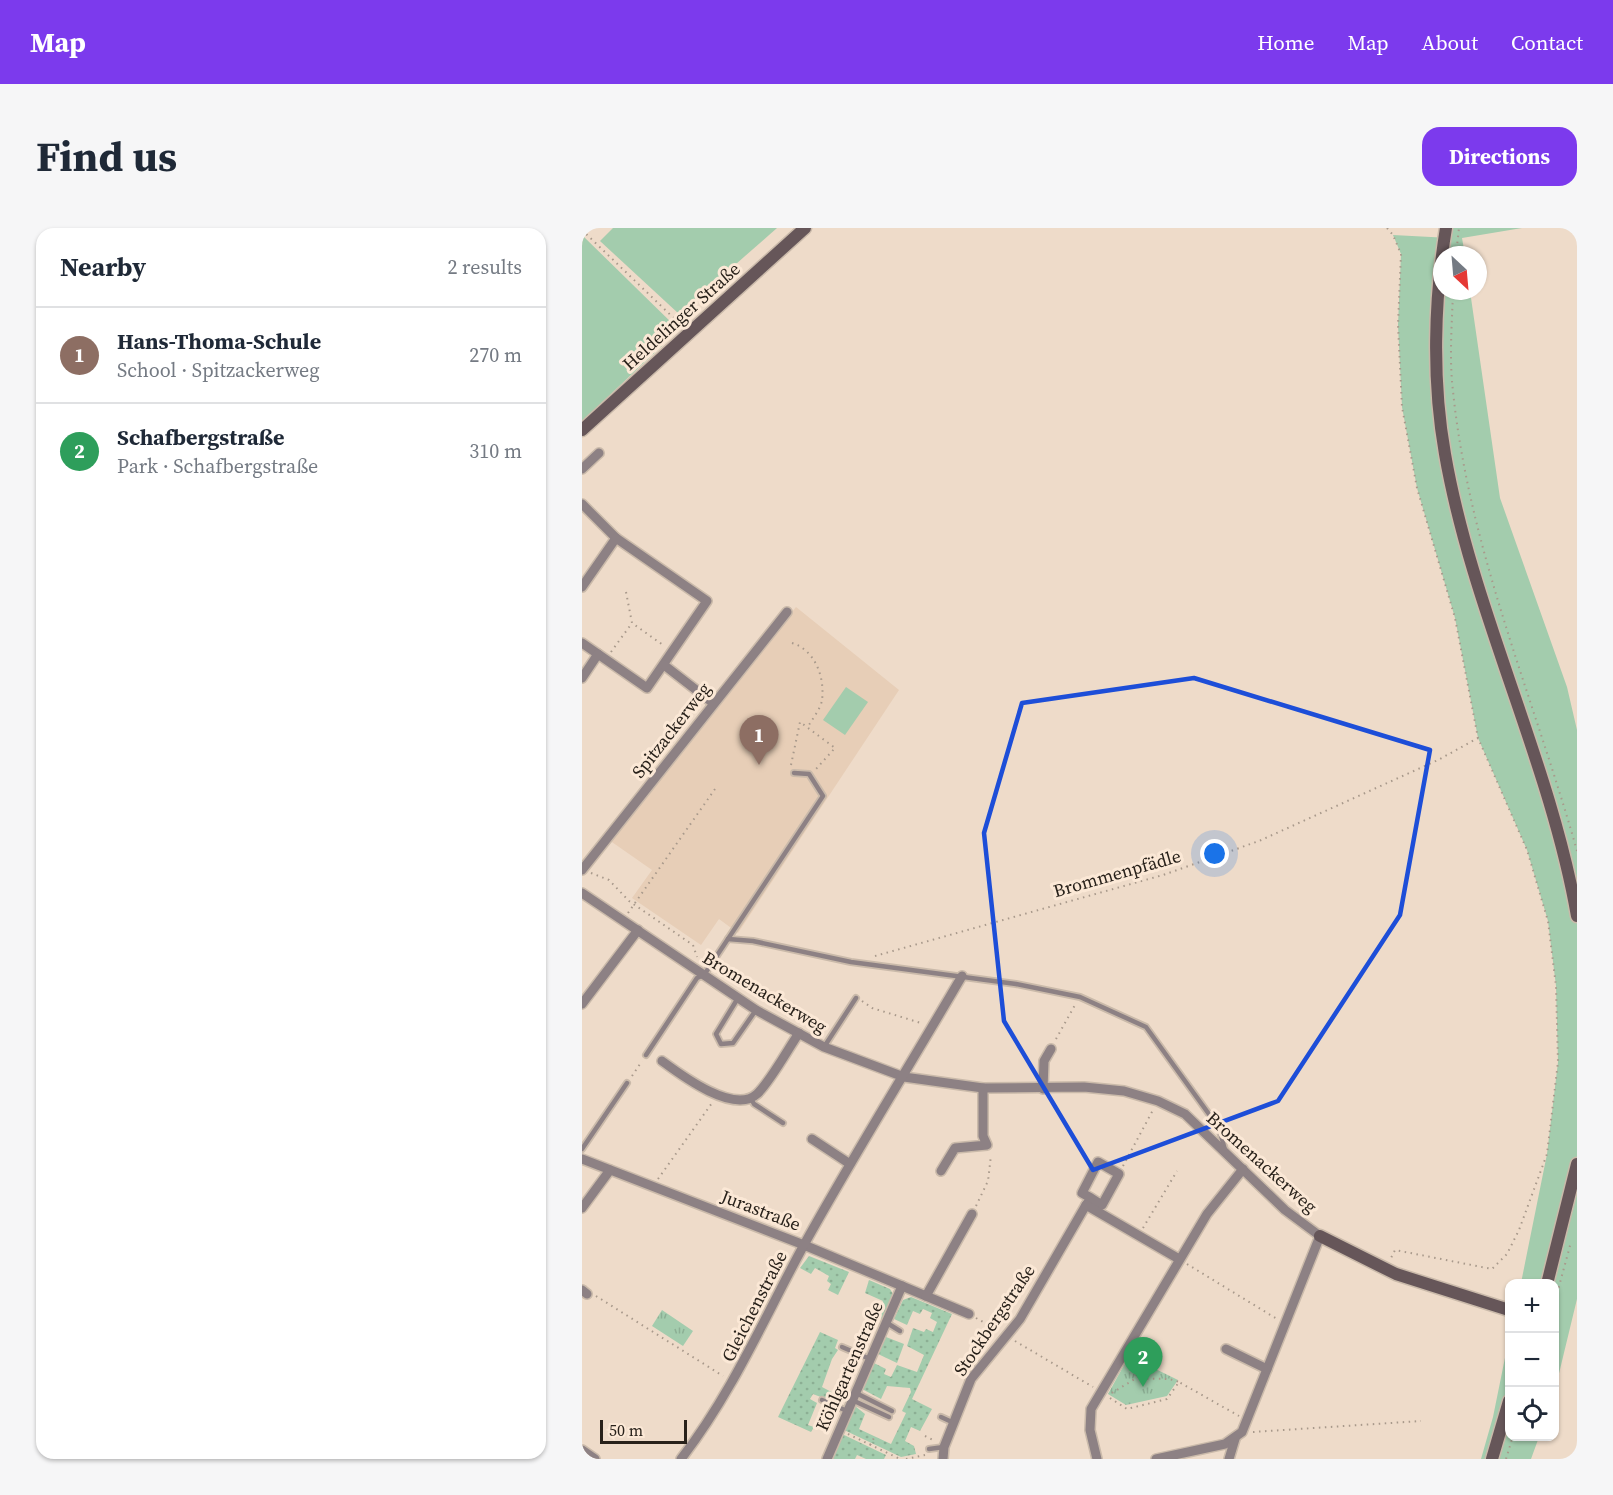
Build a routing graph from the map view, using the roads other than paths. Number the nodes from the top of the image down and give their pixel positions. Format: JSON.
{"nodes":[{"id":1,"x":805,"y":228,"type":"edge"},
{"id":2,"x":1446,"y":228,"type":"edge"},
{"id":3,"x":582,"y":430,"type":"edge"},
{"id":4,"x":599,"y":453,"type":"dead end"},
{"id":5,"x":582,"y":469,"type":"edge"},
{"id":6,"x":582,"y":504,"type":"edge"},
{"id":7,"x":616,"y":538,"type":"junction"},
{"id":8,"x":583,"y":583,"type":"edge"},
{"id":9,"x":787,"y":612,"type":"dead end"},
{"id":10,"x":582,"y":643,"type":"edge"},
{"id":11,"x":602,"y":657,"type":"junction"},
{"id":12,"x":664,"y":665,"type":"junction"},
{"id":13,"x":582,"y":678,"type":"edge"},
{"id":14,"x":713,"y":703,"type":"junction"},
{"id":15,"x":794,"y":773,"type":"road end"},
{"id":16,"x":582,"y":869,"type":"edge"},
{"id":17,"x":582,"y":893,"type":"edge"},
{"id":18,"x":1577,"y":916,"type":"edge"},
{"id":19,"x":638,"y":930,"type":"junction"},
{"id":20,"x":728,"y":939,"type":"junction"},
{"id":21,"x":704,"y":975,"type":"junction"},
{"id":22,"x":962,"y":976,"type":"junction"},
{"id":23,"x":738,"y":998,"type":"junction"},
{"id":24,"x":856,"y":998,"type":"road end"},
{"id":25,"x":582,"y":1004,"type":"edge"},
{"id":26,"x":756,"y":1010,"type":"junction"},
{"id":27,"x":799,"y":1033,"type":"junction"},
{"id":28,"x":824,"y":1047,"type":"junction"},
{"id":29,"x":1051,"y":1049,"type":"road end"},
{"id":30,"x":646,"y":1055,"type":"road end"},
{"id":31,"x":662,"y":1061,"type":"dead end"},
{"id":32,"x":904,"y":1077,"type":"junction"},
{"id":33,"x":627,"y":1083,"type":"road end"},
{"id":34,"x":984,"y":1088,"type":"junction"},
{"id":35,"x":1043,"y":1089,"type":"junction"},
{"id":36,"x":750,"y":1097,"type":"junction"},
{"id":37,"x":783,"y":1124,"type":"dead end"},
{"id":38,"x":812,"y":1139,"type":"dead end"},
{"id":39,"x":582,"y":1149,"type":"edge"},
{"id":40,"x":1225,"y":1150,"type":"junction"},
{"id":41,"x":582,"y":1159,"type":"edge"},
{"id":42,"x":850,"y":1164,"type":"junction"},
{"id":43,"x":1577,"y":1164,"type":"edge"},
{"id":44,"x":1243,"y":1169,"type":"junction"},
{"id":45,"x":610,"y":1170,"type":"junction"},
{"id":46,"x":941,"y":1171,"type":"dead end"},
{"id":47,"x":1088,"y":1202,"type":"junction"},
{"id":48,"x":582,"y":1208,"type":"edge"},
{"id":49,"x":972,"y":1214,"type":"road end"},
{"id":50,"x":1320,"y":1236,"type":"junction"},
{"id":51,"x":804,"y":1245,"type":"junction"},
{"id":52,"x":1179,"y":1259,"type":"junction"},
{"id":53,"x":1548,"y":1279,"type":"edge"},
{"id":54,"x":902,"y":1286,"type":"junction"},
{"id":55,"x":926,"y":1296,"type":"junction"},
{"id":56,"x":1505,"y":1309,"type":"edge"},
{"id":57,"x":969,"y":1314,"type":"road end"},
{"id":58,"x":886,"y":1323,"type":"junction"},
{"id":59,"x":900,"y":1331,"type":"dead end"},
{"id":60,"x":842,"y":1347,"type":"dead end"},
{"id":61,"x":1226,"y":1350,"type":"dead end"},
{"id":62,"x":870,"y":1359,"type":"junction"},
{"id":63,"x":1267,"y":1369,"type":"junction"},
{"id":64,"x":853,"y":1396,"type":"junction"},
{"id":65,"x":822,"y":1400,"type":"dead end"},
{"id":66,"x":847,"y":1411,"type":"junction"},
{"id":67,"x":892,"y":1411,"type":"dead end"},
{"id":68,"x":1505,"y":1415,"type":"edge"},
{"id":69,"x":890,"y":1417,"type":"dead end"},
{"id":70,"x":940,"y":1417,"type":"dead end"},
{"id":71,"x":954,"y":1423,"type":"junction"},
{"id":72,"x":1238,"y":1436,"type":"junction"},
{"id":73,"x":944,"y":1447,"type":"junction"},
{"id":74,"x":929,"y":1449,"type":"dead end"},
{"id":75,"x":582,"y":1450,"type":"edge"},
{"id":76,"x":595,"y":1459,"type":"edge"},
{"id":77,"x":681,"y":1459,"type":"edge"},
{"id":78,"x":826,"y":1459,"type":"edge"},
{"id":79,"x":943,"y":1459,"type":"edge"},
{"id":80,"x":1096,"y":1459,"type":"edge"},
{"id":81,"x":1156,"y":1459,"type":"edge"},
{"id":82,"x":1229,"y":1459,"type":"edge"},
{"id":83,"x":1492,"y":1459,"type":"edge"}],
"edges":[{"from":1,"to":3,"type":"street","name":"Heldelinger Straße"},
{"from":2,"to":18,"type":"street"},
{"from":4,"to":5,"type":"street"},
{"from":6,"to":7,"type":"street"},
{"from":7,"to":8,"type":"street"},
{"from":7,"to":12,"type":"street"},
{"from":9,"to":14,"type":"street","name":"Spitzackerweg"},
{"from":10,"to":11,"type":"street"},
{"from":11,"to":12,"type":"street"},
{"from":11,"to":13,"type":"street"},
{"from":12,"to":14,"type":"street"},
{"from":14,"to":16,"type":"street","name":"Spitzackerweg"},
{"from":15,"to":20,"type":"lane"},
{"from":17,"to":19,"type":"street","name":"Bromenackerweg"},
{"from":19,"to":21,"type":"street","name":"Bromenackerweg"},
{"from":19,"to":25,"type":"street"},
{"from":20,"to":21,"type":"lane"},
{"from":20,"to":22,"type":"lane"},
{"from":21,"to":23,"type":"street","name":"Bromenackerweg"},
{"from":21,"to":30,"type":"lane"},
{"from":22,"to":32,"type":"street","name":"Gleichenstraße"},
{"from":22,"to":40,"type":"lane"},
{"from":23,"to":26,"type":"street","name":"Bromenackerweg"},
{"from":23,"to":26,"type":"lane"},
{"from":24,"to":28,"type":"lane"},
{"from":26,"to":27,"type":"street","name":"Bromenackerweg"},
{"from":27,"to":28,"type":"street","name":"Bromenackerweg"},
{"from":27,"to":36,"type":"street"},
{"from":28,"to":32,"type":"street","name":"Bromenackerweg"},
{"from":29,"to":35,"type":"street"},
{"from":31,"to":36,"type":"street"},
{"from":32,"to":34,"type":"street","name":"Bromenackerweg"},
{"from":32,"to":42,"type":"street","name":"Gleichenstraße"},
{"from":33,"to":39,"type":"lane"},
{"from":34,"to":35,"type":"street","name":"Bromenackerweg"},
{"from":34,"to":46,"type":"street"},
{"from":35,"to":40,"type":"street","name":"Bromenackerweg"},
{"from":36,"to":37,"type":"lane"},
{"from":38,"to":42,"type":"street"},
{"from":40,"to":44,"type":"street","name":"Bromenackerweg"},
{"from":41,"to":45,"type":"street","name":"Jurastraße"},
{"from":42,"to":51,"type":"street","name":"Gleichenstraße"},
{"from":43,"to":53,"type":"street"},
{"from":44,"to":50,"type":"street","name":"Bromenackerweg"},
{"from":44,"to":52,"type":"street"},
{"from":45,"to":48,"type":"street"},
{"from":45,"to":51,"type":"street","name":"Jurastraße"},
{"from":47,"to":47,"type":"street","name":"Stockbergstraße"},
{"from":47,"to":52,"type":"street"},
{"from":47,"to":71,"type":"street","name":"Stockbergstraße"},
{"from":49,"to":55,"type":"street"},
{"from":50,"to":56,"type":"street"},
{"from":50,"to":63,"type":"street","name":"Bromenackerweg"},
{"from":51,"to":54,"type":"street","name":"Jurastraße"},
{"from":51,"to":77,"type":"street","name":"Gleichenstraße"},
{"from":52,"to":80,"type":"street"},
{"from":54,"to":55,"type":"street","name":"Jurastraße"},
{"from":54,"to":58,"type":"street","name":"Köhlgartenstraße"},
{"from":55,"to":57,"type":"street","name":"Jurastraße"},
{"from":58,"to":59,"type":"lane"},
{"from":58,"to":62,"type":"street","name":"Köhlgartenstraße"},
{"from":60,"to":62,"type":"lane"},
{"from":61,"to":63,"type":"street"},
{"from":62,"to":64,"type":"street","name":"Köhlgartenstraße"},
{"from":63,"to":72,"type":"street","name":"Bromenackerweg"},
{"from":64,"to":66,"type":"street","name":"Köhlgartenstraße"},
{"from":64,"to":67,"type":"lane"},
{"from":64,"to":69,"type":"lane"},
{"from":65,"to":66,"type":"lane"},
{"from":66,"to":78,"type":"street","name":"Köhlgartenstraße"},
{"from":68,"to":83,"type":"street"},
{"from":70,"to":71,"type":"lane"},
{"from":71,"to":73,"type":"street","name":"Stockbergstraße"},
{"from":72,"to":81,"type":"street"},
{"from":72,"to":82,"type":"street","name":"Bromenackerweg"},
{"from":73,"to":74,"type":"lane"},
{"from":73,"to":79,"type":"street","name":"Stockbergstraße"},
{"from":75,"to":76,"type":"street"}]}
